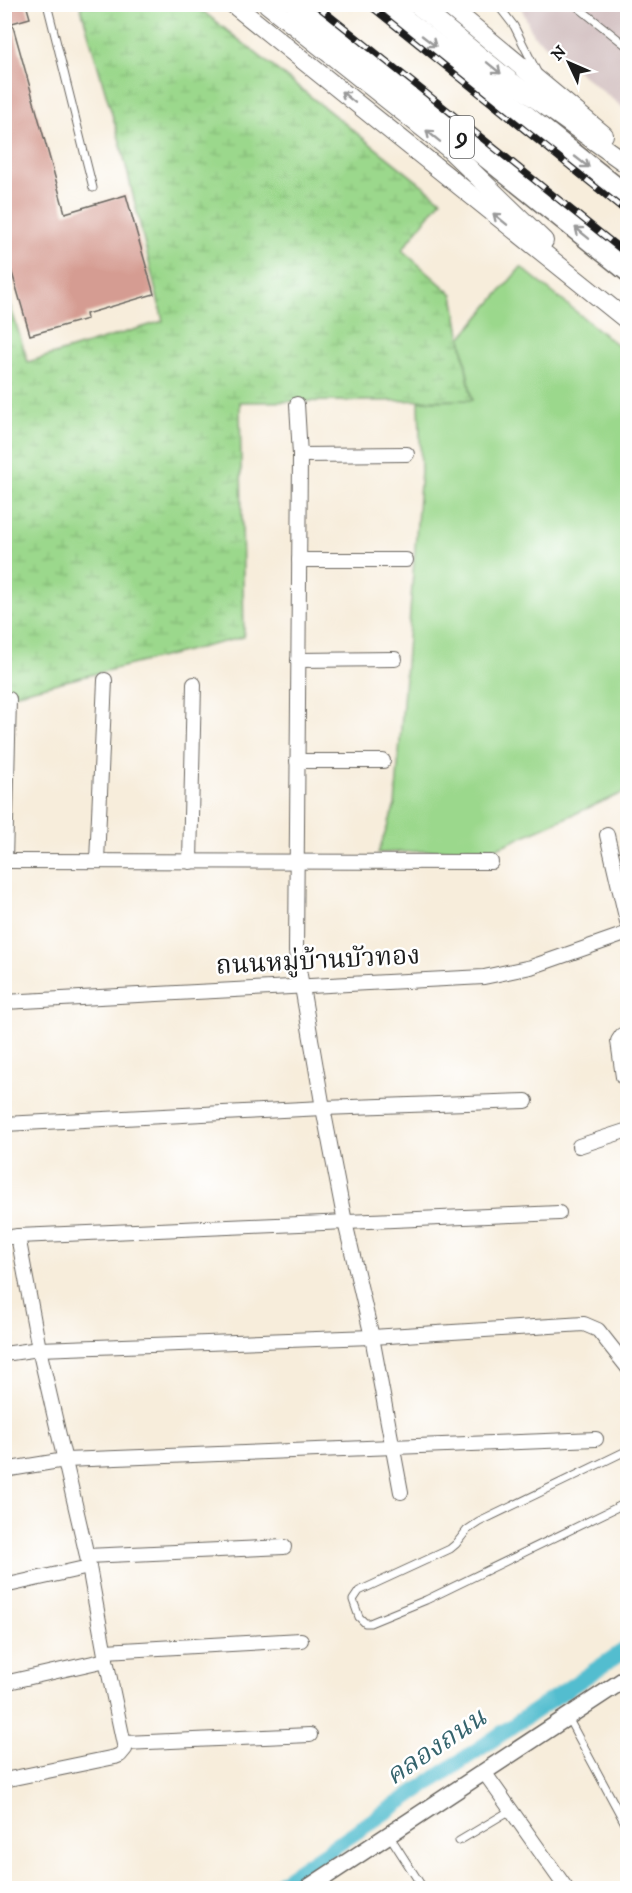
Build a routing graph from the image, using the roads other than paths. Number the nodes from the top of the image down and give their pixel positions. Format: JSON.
{"nodes":[{"id":1,"x":47,"y":4,"type":"edge"},
{"id":2,"x":233,"y":4,"type":"edge"},
{"id":3,"x":267,"y":4,"type":"edge"},
{"id":4,"x":297,"y":4,"type":"edge"},
{"id":5,"x":384,"y":4,"type":"edge"},
{"id":6,"x":416,"y":4,"type":"edge"},
{"id":7,"x":446,"y":4,"type":"edge"},
{"id":8,"x":497,"y":4,"type":"edge"},
{"id":9,"x":574,"y":4,"type":"edge"},
{"id":10,"x":627,"y":47,"type":"edge"},
{"id":11,"x":543,"y":84,"type":"junction"},
{"id":12,"x":627,"y":155,"type":"edge"},
{"id":13,"x":627,"y":165,"type":"edge"},
{"id":14,"x":93,"y":188,"type":"dead end"},
{"id":15,"x":627,"y":198,"type":"edge"},
{"id":16,"x":627,"y":270,"type":"edge"},
{"id":17,"x":627,"y":321,"type":"edge"},
{"id":18,"x":297,"y":404,"type":"dead end"},
{"id":19,"x":407,"y":454,"type":"dead end"},
{"id":20,"x":300,"y":455,"type":"junction"},
{"id":21,"x":299,"y":560,"type":"junction"},
{"id":22,"x":406,"y":560,"type":"dead end"},
{"id":23,"x":395,"y":659,"type":"dead end"},
{"id":24,"x":298,"y":660,"type":"junction"},
{"id":25,"x":105,"y":680,"type":"dead end"},
{"id":26,"x":194,"y":684,"type":"dead end"},
{"id":27,"x":9,"y":699,"type":"dead end"},
{"id":28,"x":297,"y":761,"type":"junction"},
{"id":29,"x":383,"y":761,"type":"dead end"},
{"id":30,"x":607,"y":835,"type":"dead end"},
{"id":31,"x":5,"y":861,"type":"edge"},
{"id":32,"x":97,"y":861,"type":"junction"},
{"id":33,"x":190,"y":862,"type":"junction"},
{"id":34,"x":297,"y":862,"type":"junction"},
{"id":35,"x":491,"y":862,"type":"dead end"},
{"id":36,"x":627,"y":926,"type":"edge"},
{"id":37,"x":627,"y":933,"type":"edge"},
{"id":38,"x":303,"y":986,"type":"junction"},
{"id":39,"x":4,"y":1002,"type":"edge"},
{"id":40,"x":627,"y":1033,"type":"edge"},
{"id":41,"x":623,"y":1077,"type":"dead end"},
{"id":42,"x":526,"y":1101,"type":"dead end"},
{"id":43,"x":323,"y":1108,"type":"junction"},
{"id":44,"x":4,"y":1124,"type":"edge"},
{"id":45,"x":627,"y":1130,"type":"edge"},
{"id":46,"x":579,"y":1146,"type":"dead end"},
{"id":47,"x":558,"y":1213,"type":"dead end"},
{"id":48,"x":345,"y":1222,"type":"junction"},
{"id":49,"x":11,"y":1237,"type":"edge"},
{"id":50,"x":372,"y":1337,"type":"junction"},
{"id":51,"x":39,"y":1349,"type":"junction"},
{"id":52,"x":4,"y":1354,"type":"edge"},
{"id":53,"x":627,"y":1368,"type":"edge"},
{"id":54,"x":596,"y":1439,"type":"dead end"},
{"id":55,"x":392,"y":1448,"type":"junction"},
{"id":56,"x":627,"y":1450,"type":"edge"},
{"id":57,"x":65,"y":1460,"type":"junction"},
{"id":58,"x":4,"y":1470,"type":"edge"},
{"id":59,"x":400,"y":1492,"type":"dead end"},
{"id":60,"x":627,"y":1502,"type":"edge"},
{"id":61,"x":284,"y":1547,"type":"dead end"},
{"id":62,"x":88,"y":1562,"type":"junction"},
{"id":63,"x":4,"y":1586,"type":"edge"},
{"id":64,"x":301,"y":1640,"type":"dead end"},
{"id":65,"x":105,"y":1656,"type":"junction"},
{"id":66,"x":627,"y":1677,"type":"edge"},
{"id":67,"x":4,"y":1683,"type":"edge"},
{"id":68,"x":567,"y":1716,"type":"junction"},
{"id":69,"x":310,"y":1735,"type":"dead end"},
{"id":70,"x":125,"y":1743,"type":"junction"},
{"id":71,"x":484,"y":1772,"type":"junction"},
{"id":72,"x":4,"y":1780,"type":"edge"},
{"id":73,"x":511,"y":1810,"type":"junction"},
{"id":74,"x":627,"y":1829,"type":"edge"},
{"id":75,"x":389,"y":1835,"type":"junction"},
{"id":76,"x":459,"y":1841,"type":"dead end"},
{"id":77,"x":310,"y":1888,"type":"edge"},
{"id":78,"x":423,"y":1888,"type":"edge"},
{"id":79,"x":566,"y":1888,"type":"edge"}],
"edges":[{"from":1,"to":14,"type":"lane"},
{"from":17,"to":2,"type":"main road","one_way":true},
{"from":17,"to":3,"type":"main road","one_way":true},
{"from":16,"to":4,"type":"highway","number":"9","one_way":true},
{"from":5,"to":15,"type":"highway","number":"9","one_way":true},
{"from":6,"to":13,"type":"main road","one_way":true},
{"from":7,"to":11,"type":"main road"},
{"from":8,"to":11,"type":"lane"},
{"from":9,"to":10,"type":"lane"},
{"from":11,"to":12,"type":"main road"},
{"from":18,"to":20,"type":"street"},
{"from":19,"to":20,"type":"street"},
{"from":20,"to":21,"type":"street"},
{"from":21,"to":22,"type":"street"},
{"from":21,"to":24,"type":"street"},
{"from":23,"to":24,"type":"street"},
{"from":24,"to":28,"type":"street"},
{"from":25,"to":32,"type":"street"},
{"from":26,"to":33,"type":"street"},
{"from":27,"to":31,"type":"street"},
{"from":28,"to":29,"type":"street"},
{"from":28,"to":34,"type":"street"},
{"from":30,"to":36,"type":"street"},
{"from":31,"to":32,"type":"street"},
{"from":32,"to":33,"type":"street"},
{"from":33,"to":34,"type":"street"},
{"from":34,"to":35,"type":"street"},
{"from":34,"to":38,"type":"street"},
{"from":37,"to":38,"type":"street","name":"ถนนหมู่บ้านบัวทอง"},
{"from":38,"to":39,"type":"street","name":"ถนนหมู่บ้านบัวทอง"},
{"from":38,"to":43,"type":"street"},
{"from":40,"to":41,"type":"street"},
{"from":42,"to":43,"type":"street"},
{"from":43,"to":44,"type":"street"},
{"from":43,"to":48,"type":"street"},
{"from":45,"to":46,"type":"street"},
{"from":47,"to":48,"type":"street"},
{"from":48,"to":49,"type":"street"},
{"from":48,"to":50,"type":"street"},
{"from":49,"to":51,"type":"street"},
{"from":50,"to":51,"type":"street"},
{"from":50,"to":53,"type":"street"},
{"from":50,"to":55,"type":"street"},
{"from":51,"to":52,"type":"street"},
{"from":51,"to":57,"type":"street"},
{"from":54,"to":55,"type":"street"},
{"from":55,"to":57,"type":"street"},
{"from":55,"to":59,"type":"street"},
{"from":56,"to":60,"type":"lane"},
{"from":57,"to":58,"type":"street"},
{"from":57,"to":62,"type":"street"},
{"from":61,"to":62,"type":"street"},
{"from":62,"to":63,"type":"street"},
{"from":62,"to":65,"type":"street"},
{"from":64,"to":65,"type":"street"},
{"from":65,"to":67,"type":"street"},
{"from":65,"to":70,"type":"street"},
{"from":66,"to":68,"type":"street"},
{"from":68,"to":71,"type":"street"},
{"from":68,"to":74,"type":"lane"},
{"from":69,"to":70,"type":"street"},
{"from":70,"to":72,"type":"street"},
{"from":71,"to":73,"type":"street"},
{"from":71,"to":75,"type":"street"},
{"from":73,"to":76,"type":"lane"},
{"from":73,"to":79,"type":"street"},
{"from":75,"to":77,"type":"street"},
{"from":75,"to":78,"type":"lane"}]}
